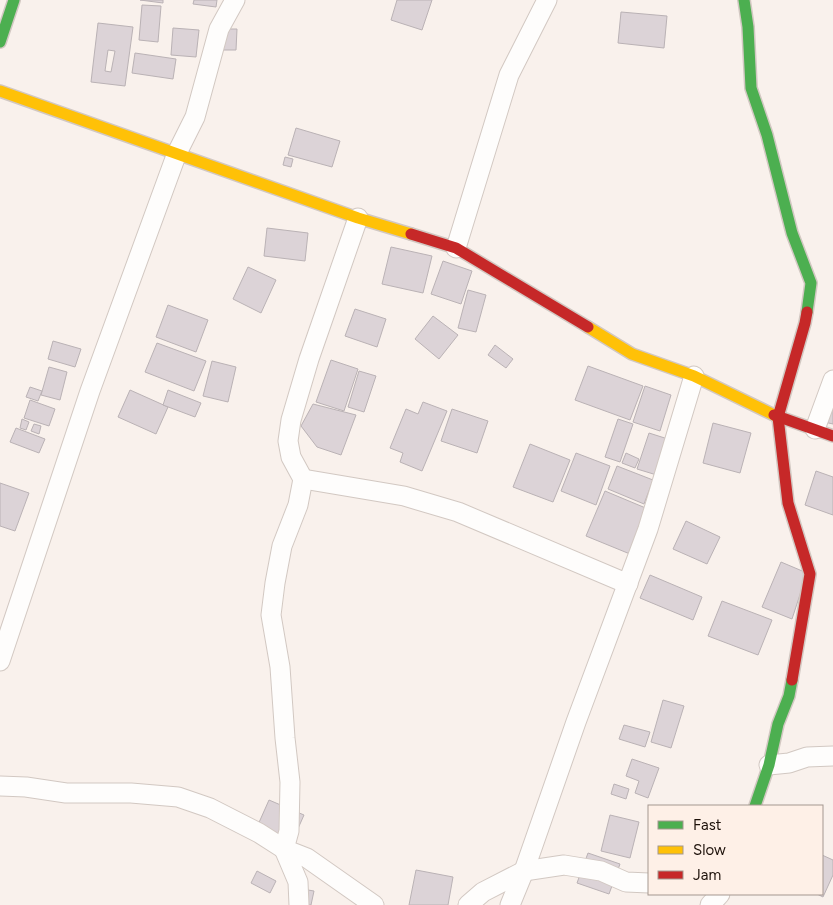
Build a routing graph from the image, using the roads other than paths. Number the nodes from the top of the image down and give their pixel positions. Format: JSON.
{"nodes":[{"id":1,"x":14,"y":0,"type":"edge"},
{"id":2,"x":235,"y":0,"type":"edge"},
{"id":3,"x":547,"y":0,"type":"edge"},
{"id":4,"x":744,"y":0,"type":"edge"},
{"id":5,"x":0,"y":42,"type":"edge"},
{"id":6,"x":0,"y":91,"type":"edge"},
{"id":7,"x":177,"y":153,"type":"junction"},
{"id":8,"x":358,"y":218,"type":"junction"},
{"id":9,"x":456,"y":248,"type":"junction"},
{"id":10,"x":694,"y":376,"type":"junction"},
{"id":11,"x":833,"y":380,"type":"edge"},
{"id":12,"x":778,"y":417,"type":"junction"},
{"id":13,"x":815,"y":429,"type":"junction"},
{"id":14,"x":833,"y":436,"type":"edge"},
{"id":15,"x":303,"y":479,"type":"junction"},
{"id":16,"x":628,"y":584,"type":"junction"},
{"id":17,"x":0,"y":661,"type":"edge"},
{"id":18,"x":833,"y":756,"type":"edge"},
{"id":19,"x":769,"y":764,"type":"junction"},
{"id":20,"x":0,"y":786,"type":"edge"},
{"id":21,"x":755,"y":805,"type":"edge"},
{"id":22,"x":284,"y":849,"type":"junction"},
{"id":23,"x":524,"y":871,"type":"junction"},
{"id":24,"x":648,"y":883,"type":"edge"},
{"id":25,"x":719,"y":895,"type":"edge"},
{"id":26,"x":299,"y":905,"type":"edge"},
{"id":27,"x":374,"y":905,"type":"edge"},
{"id":28,"x":468,"y":905,"type":"edge"},
{"id":29,"x":510,"y":905,"type":"edge"},
{"id":30,"x":710,"y":905,"type":"edge"}],
"edges":[{"from":1,"to":5,"type":"street"},
{"from":2,"to":7,"type":"street"},
{"from":3,"to":9,"type":"street"},
{"from":4,"to":12,"type":"street"},
{"from":6,"to":7,"type":"street"},
{"from":7,"to":8,"type":"street"},
{"from":7,"to":17,"type":"street"},
{"from":8,"to":9,"type":"street"},
{"from":8,"to":15,"type":"street"},
{"from":9,"to":10,"type":"street"},
{"from":10,"to":12,"type":"street"},
{"from":10,"to":16,"type":"street"},
{"from":11,"to":13,"type":"street"},
{"from":12,"to":13,"type":"street"},
{"from":12,"to":19,"type":"street"},
{"from":13,"to":14,"type":"street"},
{"from":15,"to":16,"type":"street"},
{"from":15,"to":22,"type":"street"},
{"from":16,"to":23,"type":"street"},
{"from":18,"to":19,"type":"street"},
{"from":19,"to":21,"type":"street"},
{"from":20,"to":22,"type":"street"},
{"from":22,"to":26,"type":"street"},
{"from":22,"to":27,"type":"street"},
{"from":23,"to":24,"type":"street"},
{"from":23,"to":28,"type":"street"},
{"from":23,"to":29,"type":"street"},
{"from":25,"to":30,"type":"street"}]}
